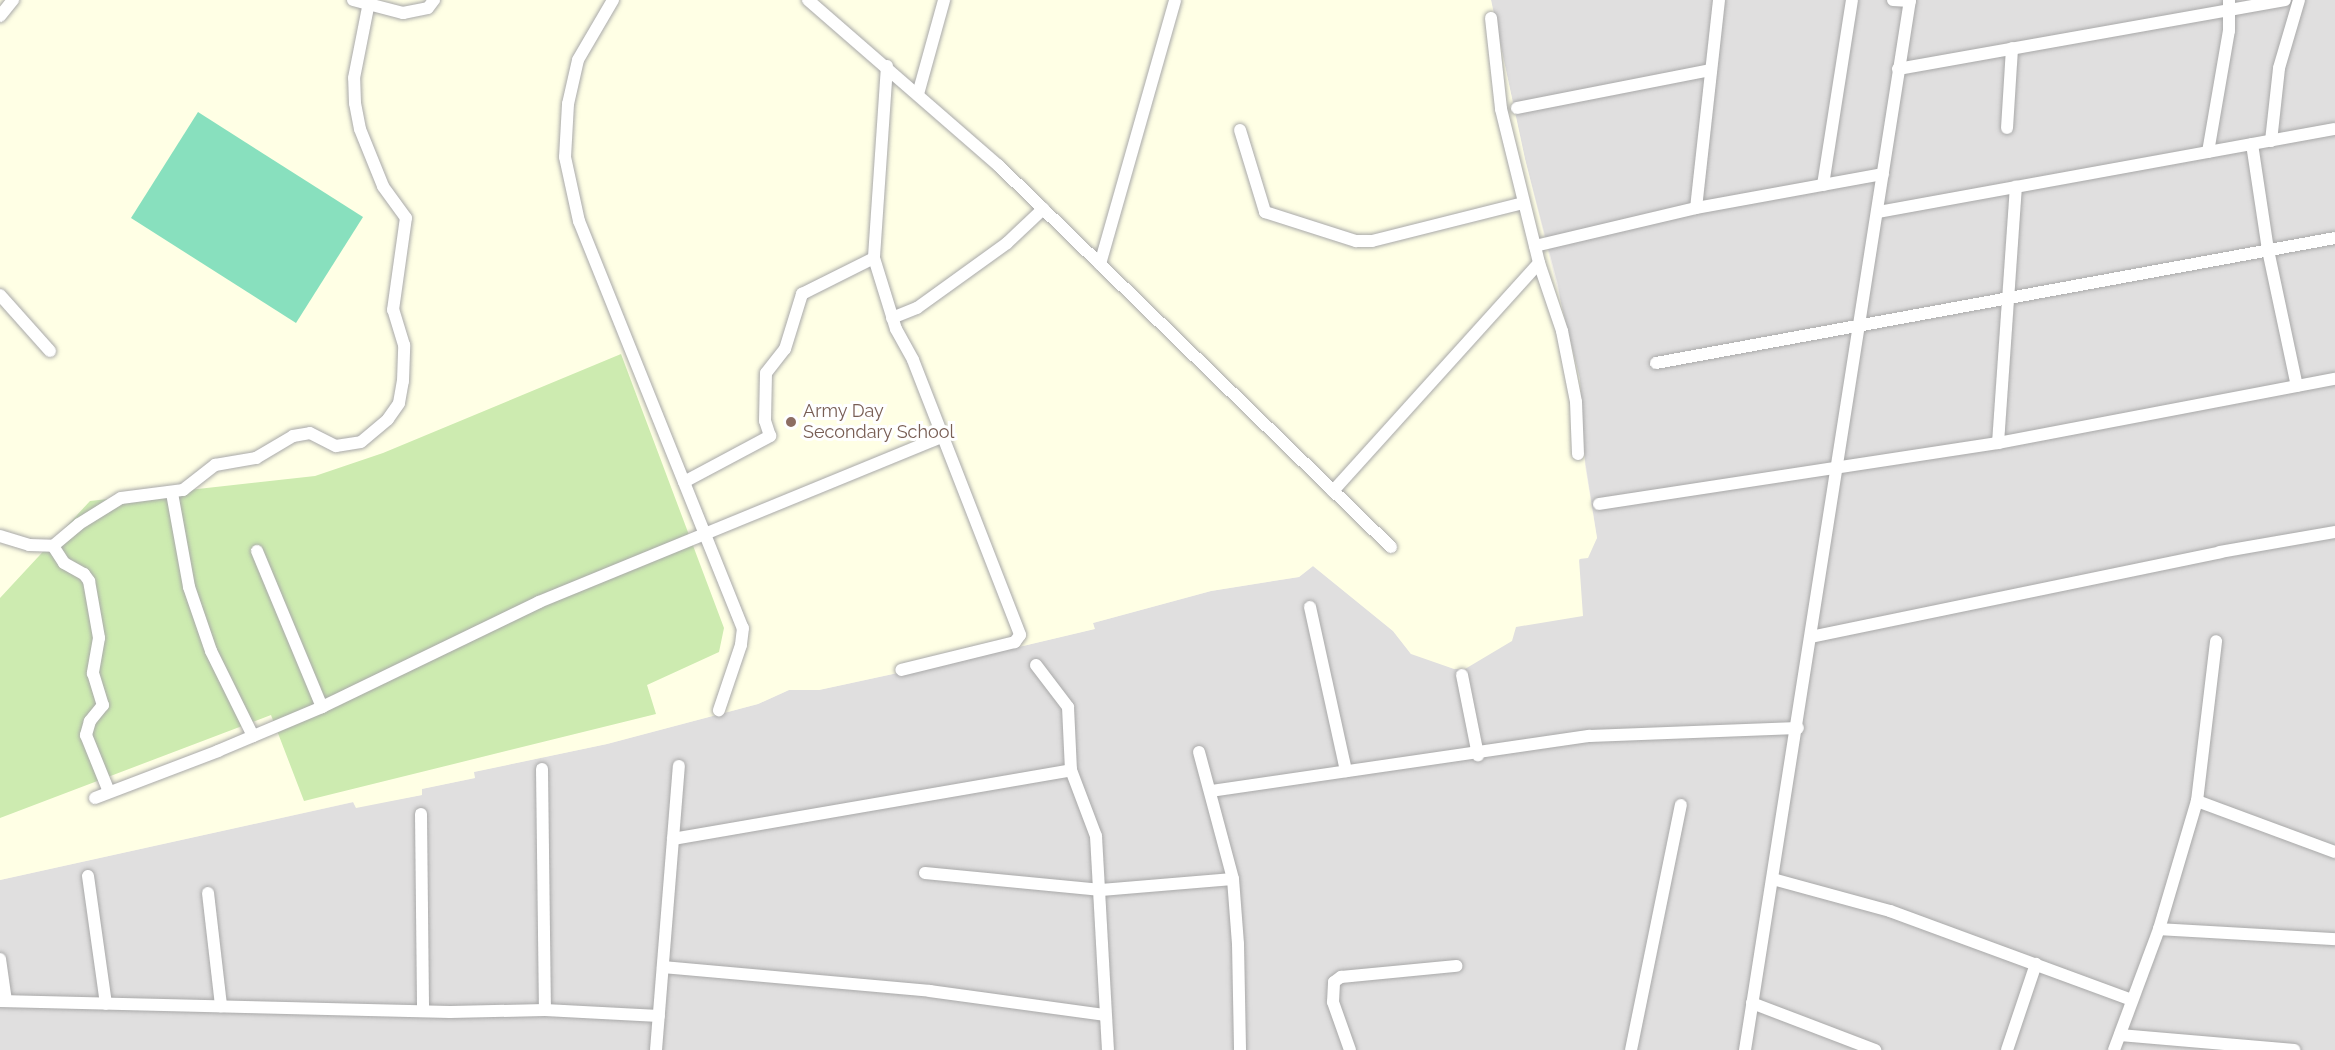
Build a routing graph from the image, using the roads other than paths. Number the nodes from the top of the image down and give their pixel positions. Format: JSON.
{"nodes":[{"id":1,"x":13,"y":0,"type":"edge"},
{"id":2,"x":353,"y":0,"type":"edge"},
{"id":3,"x":434,"y":0,"type":"edge"},
{"id":4,"x":614,"y":0,"type":"edge"},
{"id":5,"x":808,"y":0,"type":"edge"},
{"id":6,"x":944,"y":0,"type":"edge"},
{"id":7,"x":1175,"y":0,"type":"edge"},
{"id":8,"x":1719,"y":0,"type":"edge"},
{"id":9,"x":1852,"y":0,"type":"edge"},
{"id":10,"x":1893,"y":0,"type":"edge"},
{"id":11,"x":2285,"y":0,"type":"edge"},
{"id":12,"x":2299,"y":0,"type":"edge"},
{"id":13,"x":1910,"y":1,"type":"edge"},
{"id":14,"x":2229,"y":5,"type":"edge"},
{"id":15,"x":368,"y":7,"type":"junction"},
{"id":16,"x":0,"y":16,"type":"edge"},
{"id":17,"x":1491,"y":18,"type":"dead end"},
{"id":18,"x":2012,"y":48,"type":"junction"},
{"id":19,"x":887,"y":66,"type":"junction"},
{"id":20,"x":1898,"y":69,"type":"junction"},
{"id":21,"x":1710,"y":70,"type":"junction"},
{"id":22,"x":918,"y":94,"type":"junction"},
{"id":23,"x":1517,"y":108,"type":"dead end"},
{"id":24,"x":2007,"y":128,"type":"dead end"},
{"id":25,"x":2335,"y":129,"type":"edge"},
{"id":26,"x":1240,"y":130,"type":"dead end"},
{"id":27,"x":2271,"y":141,"type":"junction"},
{"id":28,"x":2252,"y":144,"type":"junction"},
{"id":29,"x":2208,"y":152,"type":"junction"},
{"id":30,"x":1883,"y":174,"type":"junction"},
{"id":31,"x":1823,"y":185,"type":"junction"},
{"id":32,"x":2016,"y":187,"type":"junction"},
{"id":33,"x":1523,"y":203,"type":"junction"},
{"id":34,"x":1696,"y":208,"type":"junction"},
{"id":35,"x":1043,"y":209,"type":"junction"},
{"id":36,"x":1878,"y":212,"type":"junction"},
{"id":37,"x":2335,"y":238,"type":"edge"},
{"id":38,"x":1534,"y":246,"type":"junction"},
{"id":39,"x":2268,"y":250,"type":"junction"},
{"id":40,"x":874,"y":258,"type":"junction"},
{"id":41,"x":1539,"y":263,"type":"junction"},
{"id":42,"x":1100,"y":264,"type":"junction"},
{"id":43,"x":0,"y":296,"type":"edge"},
{"id":44,"x":2009,"y":298,"type":"junction"},
{"id":45,"x":892,"y":318,"type":"junction"},
{"id":46,"x":1859,"y":325,"type":"junction"},
{"id":47,"x":50,"y":351,"type":"dead end"},
{"id":48,"x":1656,"y":363,"type":"dead end"},
{"id":49,"x":2335,"y":379,"type":"edge"},
{"id":50,"x":2297,"y":386,"type":"junction"},
{"id":51,"x":943,"y":436,"type":"junction"},
{"id":52,"x":1998,"y":443,"type":"junction"},
{"id":53,"x":1578,"y":454,"type":"dead end"},
{"id":54,"x":1836,"y":465,"type":"junction"},
{"id":55,"x":684,"y":482,"type":"junction"},
{"id":56,"x":1334,"y":491,"type":"junction"},
{"id":57,"x":172,"y":493,"type":"junction"},
{"id":58,"x":1599,"y":504,"type":"dead end"},
{"id":59,"x":2335,"y":532,"type":"edge"},
{"id":60,"x":705,"y":534,"type":"junction"},
{"id":61,"x":0,"y":536,"type":"edge"},
{"id":62,"x":53,"y":546,"type":"junction"},
{"id":63,"x":1391,"y":547,"type":"dead end"},
{"id":64,"x":257,"y":551,"type":"dead end"},
{"id":65,"x":1310,"y":607,"type":"dead end"},
{"id":66,"x":1811,"y":637,"type":"junction"},
{"id":67,"x":2216,"y":641,"type":"dead end"},
{"id":68,"x":1036,"y":665,"type":"dead end"},
{"id":69,"x":901,"y":670,"type":"dead end"},
{"id":70,"x":1462,"y":675,"type":"dead end"},
{"id":71,"x":322,"y":707,"type":"junction"},
{"id":72,"x":719,"y":710,"type":"dead end"},
{"id":73,"x":1798,"y":728,"type":"junction"},
{"id":74,"x":254,"y":736,"type":"junction"},
{"id":75,"x":1199,"y":752,"type":"dead end"},
{"id":76,"x":1478,"y":755,"type":"junction"},
{"id":77,"x":679,"y":766,"type":"dead end"},
{"id":78,"x":542,"y":768,"type":"dead end"},
{"id":79,"x":1071,"y":770,"type":"junction"},
{"id":80,"x":1346,"y":771,"type":"junction"},
{"id":81,"x":1211,"y":791,"type":"junction"},
{"id":82,"x":109,"y":792,"type":"junction"},
{"id":83,"x":95,"y":798,"type":"dead end"},
{"id":84,"x":2197,"y":801,"type":"junction"},
{"id":85,"x":1681,"y":805,"type":"dead end"},
{"id":86,"x":421,"y":814,"type":"dead end"},
{"id":87,"x":673,"y":839,"type":"junction"},
{"id":88,"x":2335,"y":852,"type":"edge"},
{"id":89,"x":925,"y":873,"type":"dead end"},
{"id":90,"x":88,"y":876,"type":"dead end"},
{"id":91,"x":1233,"y":879,"type":"junction"},
{"id":92,"x":1773,"y":879,"type":"junction"},
{"id":93,"x":1101,"y":890,"type":"junction"},
{"id":94,"x":208,"y":893,"type":"dead end"},
{"id":95,"x":2158,"y":929,"type":"junction"},
{"id":96,"x":2335,"y":939,"type":"edge"},
{"id":97,"x":0,"y":959,"type":"edge"},
{"id":98,"x":2036,"y":964,"type":"junction"},
{"id":99,"x":1456,"y":966,"type":"dead end"},
{"id":100,"x":663,"y":967,"type":"junction"},
{"id":101,"x":2132,"y":1000,"type":"junction"},
{"id":102,"x":3,"y":1001,"type":"edge"},
{"id":103,"x":1752,"y":1003,"type":"junction"},
{"id":104,"x":106,"y":1004,"type":"junction"},
{"id":105,"x":221,"y":1006,"type":"junction"},
{"id":106,"x":544,"y":1010,"type":"junction"},
{"id":107,"x":423,"y":1011,"type":"junction"},
{"id":108,"x":1106,"y":1015,"type":"junction"},
{"id":109,"x":659,"y":1016,"type":"junction"},
{"id":110,"x":2120,"y":1035,"type":"junction"},
{"id":111,"x":656,"y":1050,"type":"edge"},
{"id":112,"x":1108,"y":1050,"type":"edge"},
{"id":113,"x":1240,"y":1050,"type":"edge"},
{"id":114,"x":1350,"y":1050,"type":"edge"},
{"id":115,"x":1631,"y":1050,"type":"edge"},
{"id":116,"x":1745,"y":1050,"type":"edge"},
{"id":117,"x":1875,"y":1050,"type":"edge"},
{"id":118,"x":2007,"y":1050,"type":"edge"},
{"id":119,"x":2114,"y":1050,"type":"edge"},
{"id":120,"x":2294,"y":1050,"type":"edge"}],
"edges":[{"from":1,"to":16,"type":"street"},
{"from":2,"to":15,"type":"street"},
{"from":3,"to":15,"type":"street"},
{"from":4,"to":55,"type":"street"},
{"from":5,"to":19,"type":"street"},
{"from":6,"to":22,"type":"street"},
{"from":7,"to":42,"type":"street"},
{"from":8,"to":21,"type":"street"},
{"from":9,"to":31,"type":"street"},
{"from":10,"to":13,"type":"street"},
{"from":11,"to":14,"type":"street"},
{"from":12,"to":27,"type":"street"},
{"from":13,"to":20,"type":"street"},
{"from":14,"to":18,"type":"street"},
{"from":14,"to":29,"type":"street"},
{"from":15,"to":57,"type":"street"},
{"from":17,"to":33,"type":"street"},
{"from":18,"to":20,"type":"street"},
{"from":18,"to":24,"type":"street"},
{"from":19,"to":22,"type":"street"},
{"from":19,"to":40,"type":"street"},
{"from":20,"to":30,"type":"street"},
{"from":21,"to":23,"type":"street"},
{"from":21,"to":34,"type":"street"},
{"from":22,"to":35,"type":"street"},
{"from":25,"to":27,"type":"street"},
{"from":26,"to":33,"type":"street"},
{"from":27,"to":28,"type":"street"},
{"from":28,"to":29,"type":"street"},
{"from":28,"to":39,"type":"street"},
{"from":29,"to":32,"type":"street"},
{"from":30,"to":31,"type":"street"},
{"from":30,"to":36,"type":"street"},
{"from":31,"to":34,"type":"street"},
{"from":32,"to":36,"type":"street"},
{"from":32,"to":44,"type":"street"},
{"from":33,"to":38,"type":"street"},
{"from":34,"to":38,"type":"street"},
{"from":35,"to":42,"type":"street"},
{"from":35,"to":45,"type":"street"},
{"from":36,"to":46,"type":"street"},
{"from":37,"to":39,"type":"street"},
{"from":38,"to":41,"type":"street"},
{"from":39,"to":44,"type":"street"},
{"from":39,"to":50,"type":"street"},
{"from":40,"to":45,"type":"street"},
{"from":40,"to":55,"type":"street"},
{"from":41,"to":53,"type":"street"},
{"from":41,"to":56,"type":"street"},
{"from":42,"to":56,"type":"street"},
{"from":43,"to":47,"type":"street"},
{"from":44,"to":46,"type":"street"},
{"from":44,"to":52,"type":"street"},
{"from":45,"to":51,"type":"street"},
{"from":46,"to":48,"type":"street"},
{"from":46,"to":54,"type":"street"},
{"from":49,"to":50,"type":"street"},
{"from":50,"to":52,"type":"street"},
{"from":51,"to":60,"type":"street"},
{"from":51,"to":69,"type":"street"},
{"from":52,"to":54,"type":"street"},
{"from":54,"to":58,"type":"street"},
{"from":54,"to":66,"type":"street"},
{"from":55,"to":60,"type":"street"},
{"from":56,"to":63,"type":"street"},
{"from":57,"to":62,"type":"street"},
{"from":57,"to":74,"type":"street"},
{"from":59,"to":66,"type":"street"},
{"from":60,"to":71,"type":"street"},
{"from":60,"to":72,"type":"street"},
{"from":61,"to":62,"type":"street"},
{"from":62,"to":82,"type":"street"},
{"from":64,"to":71,"type":"street"},
{"from":65,"to":80,"type":"street"},
{"from":66,"to":73,"type":"street"},
{"from":67,"to":84,"type":"street"},
{"from":68,"to":79,"type":"street"},
{"from":70,"to":76,"type":"street"},
{"from":71,"to":74,"type":"street"},
{"from":73,"to":76,"type":"street"},
{"from":73,"to":92,"type":"street"},
{"from":74,"to":82,"type":"street"},
{"from":75,"to":81,"type":"street"},
{"from":76,"to":80,"type":"street"},
{"from":77,"to":87,"type":"street"},
{"from":78,"to":106,"type":"street"},
{"from":79,"to":87,"type":"street"},
{"from":79,"to":93,"type":"street"},
{"from":80,"to":81,"type":"street"},
{"from":81,"to":91,"type":"street"},
{"from":82,"to":83,"type":"street"},
{"from":84,"to":88,"type":"street"},
{"from":84,"to":95,"type":"street"},
{"from":85,"to":115,"type":"street"},
{"from":86,"to":107,"type":"street"},
{"from":87,"to":100,"type":"street"},
{"from":89,"to":93,"type":"street"},
{"from":90,"to":104,"type":"street"},
{"from":91,"to":93,"type":"street"},
{"from":91,"to":113,"type":"street"},
{"from":92,"to":98,"type":"street"},
{"from":92,"to":103,"type":"street"},
{"from":93,"to":108,"type":"street"},
{"from":94,"to":105,"type":"street"},
{"from":95,"to":96,"type":"street"},
{"from":95,"to":101,"type":"street"},
{"from":97,"to":102,"type":"street"},
{"from":98,"to":101,"type":"street"},
{"from":98,"to":118,"type":"street"},
{"from":99,"to":114,"type":"street"},
{"from":100,"to":108,"type":"street"},
{"from":100,"to":109,"type":"street"},
{"from":101,"to":110,"type":"street"},
{"from":102,"to":104,"type":"street"},
{"from":103,"to":116,"type":"street"},
{"from":103,"to":117,"type":"street"},
{"from":104,"to":105,"type":"street"},
{"from":105,"to":107,"type":"street"},
{"from":106,"to":107,"type":"street"},
{"from":106,"to":109,"type":"street"},
{"from":108,"to":112,"type":"street"},
{"from":109,"to":111,"type":"street"},
{"from":110,"to":119,"type":"street"},
{"from":110,"to":120,"type":"street"}]}
